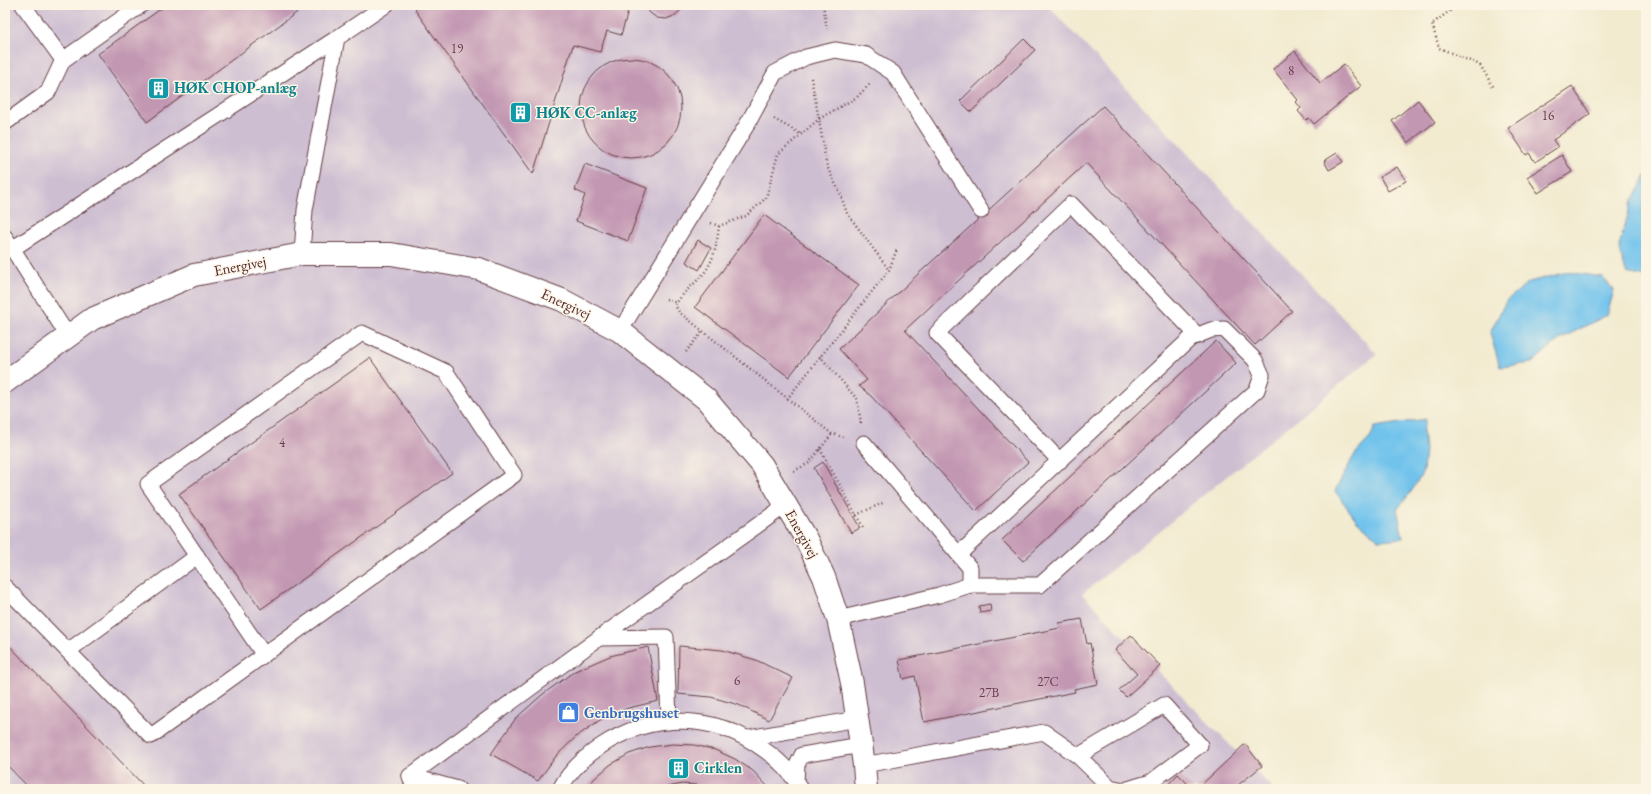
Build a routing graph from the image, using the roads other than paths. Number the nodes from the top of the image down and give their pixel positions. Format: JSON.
{"nodes":[{"id":1,"x":22,"y":5,"type":"edge"},
{"id":2,"x":141,"y":5,"type":"edge"},
{"id":3,"x":386,"y":5,"type":"edge"},
{"id":4,"x":337,"y":38,"type":"junction"},
{"id":5,"x":63,"y":60,"type":"junction"},
{"id":6,"x":5,"y":123,"type":"edge"},
{"id":7,"x":981,"y":211,"type":"dead end"},
{"id":8,"x":9,"y":243,"type":"edge"},
{"id":9,"x":302,"y":254,"type":"junction"},
{"id":10,"x":620,"y":331,"type":"junction"},
{"id":11,"x":68,"y":336,"type":"junction"},
{"id":12,"x":1198,"y":336,"type":"junction"},
{"id":13,"x":5,"y":382,"type":"edge"},
{"id":14,"x":864,"y":443,"type":"road end"},
{"id":15,"x":1060,"y":461,"type":"junction"},
{"id":16,"x":786,"y":504,"type":"junction"},
{"id":17,"x":959,"y":554,"type":"junction"},
{"id":18,"x":197,"y":556,"type":"junction"},
{"id":19,"x":970,"y":585,"type":"junction"},
{"id":20,"x":5,"y":587,"type":"edge"},
{"id":21,"x":838,"y":619,"type":"junction"},
{"id":22,"x":599,"y":638,"type":"junction"},
{"id":23,"x":68,"y":651,"type":"junction"},
{"id":24,"x":264,"y":655,"type":"junction"},
{"id":25,"x":857,"y":719,"type":"junction"},
{"id":26,"x":669,"y":722,"type":"junction"},
{"id":27,"x":749,"y":738,"type":"junction"},
{"id":28,"x":862,"y":755,"type":"junction"},
{"id":29,"x":1078,"y":756,"type":"junction"},
{"id":30,"x":412,"y":783,"type":"edge"},
{"id":31,"x":798,"y":785,"type":"edge"},
{"id":32,"x":458,"y":789,"type":"edge"},
{"id":33,"x":560,"y":789,"type":"edge"},
{"id":34,"x":866,"y":789,"type":"edge"},
{"id":35,"x":1119,"y":789,"type":"edge"},
{"id":36,"x":1128,"y":789,"type":"edge"}],
"edges":[{"from":1,"to":5,"type":"lane"},
{"from":2,"to":5,"type":"lane"},
{"from":3,"to":4,"type":"lane"},
{"from":4,"to":8,"type":"lane"},
{"from":4,"to":9,"type":"lane"},
{"from":5,"to":6,"type":"lane"},
{"from":7,"to":10,"type":"lane"},
{"from":8,"to":11,"type":"lane"},
{"from":9,"to":10,"type":"street","name":"Energivej"},
{"from":9,"to":11,"type":"street","name":"Energivej"},
{"from":10,"to":16,"type":"street","name":"Energivej"},
{"from":11,"to":13,"type":"street","name":"Energivej"},
{"from":12,"to":15,"type":"lane"},
{"from":12,"to":15,"type":"lane"},
{"from":12,"to":19,"type":"lane"},
{"from":14,"to":17,"type":"lane"},
{"from":15,"to":17,"type":"lane"},
{"from":16,"to":21,"type":"street","name":"Energivej"},
{"from":16,"to":22,"type":"lane"},
{"from":17,"to":19,"type":"lane"},
{"from":18,"to":23,"type":"lane"},
{"from":18,"to":24,"type":"lane"},
{"from":18,"to":24,"type":"lane"},
{"from":19,"to":21,"type":"lane"},
{"from":20,"to":23,"type":"lane"},
{"from":21,"to":25,"type":"street","name":"Energivej"},
{"from":22,"to":26,"type":"lane"},
{"from":22,"to":30,"type":"lane"},
{"from":23,"to":24,"type":"lane"},
{"from":25,"to":27,"type":"lane"},
{"from":25,"to":28,"type":"street","name":"Energivej"},
{"from":26,"to":27,"type":"lane"},
{"from":26,"to":33,"type":"lane"},
{"from":27,"to":31,"type":"lane"},
{"from":28,"to":29,"type":"lane"},
{"from":28,"to":31,"type":"lane"},
{"from":28,"to":34,"type":"street","name":"Energivej"},
{"from":29,"to":35,"type":"lane"},
{"from":29,"to":36,"type":"lane"},
{"from":30,"to":32,"type":"lane"}]}
